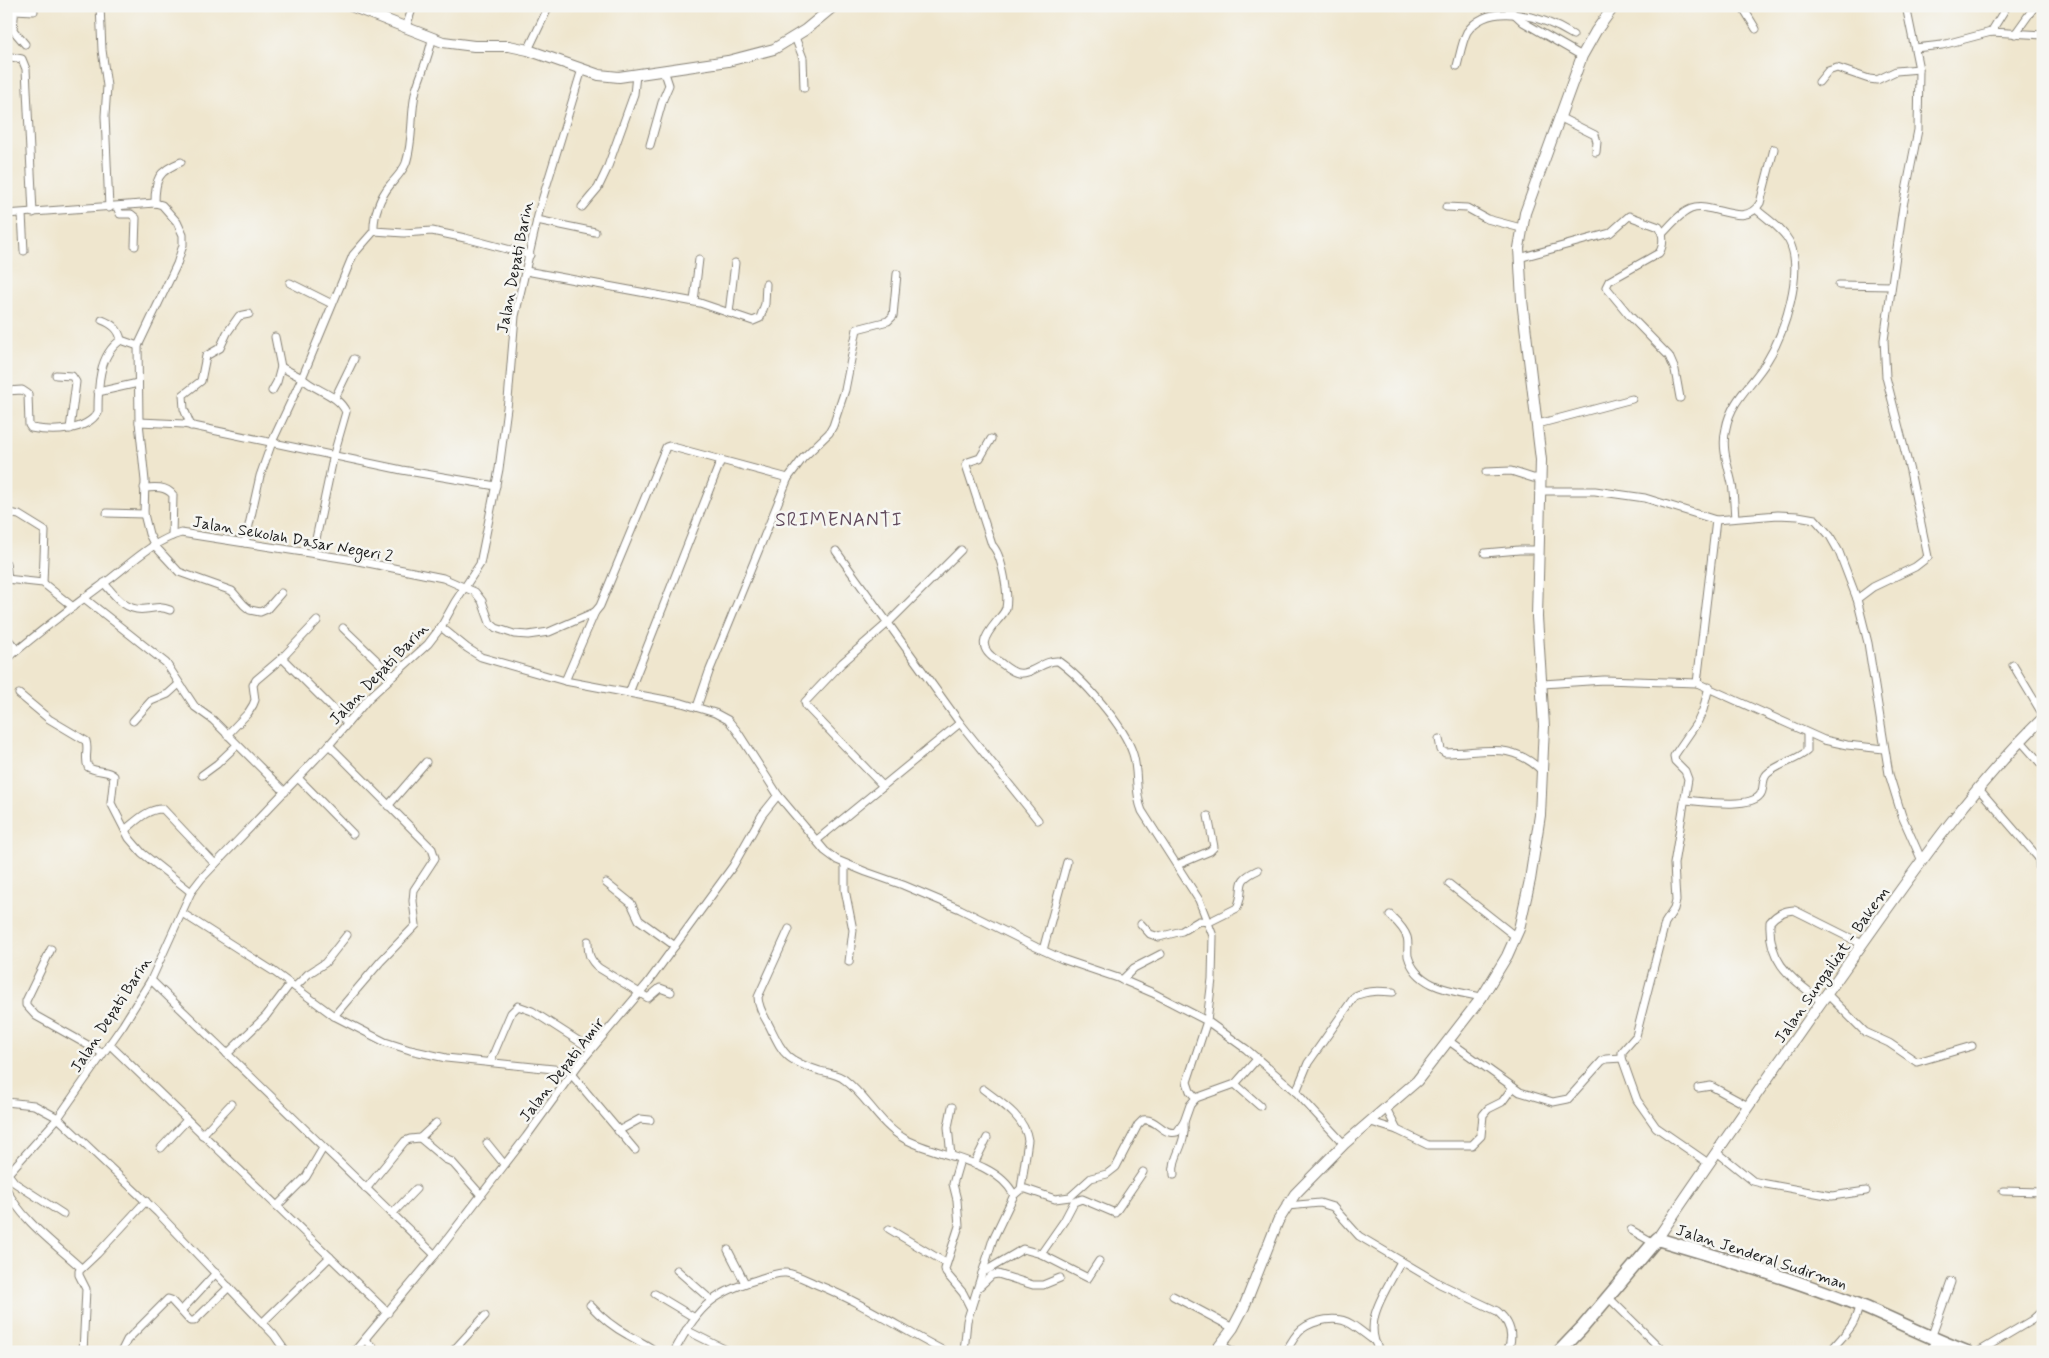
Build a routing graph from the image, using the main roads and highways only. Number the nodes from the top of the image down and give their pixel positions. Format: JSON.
{"nodes":[{"id":1,"x":351,"y":6,"type":"edge"},
{"id":2,"x":834,"y":6,"type":"edge"},
{"id":3,"x":1614,"y":6,"type":"edge"},
{"id":4,"x":2043,"y":716,"type":"edge"},
{"id":5,"x":1656,"y":1241,"type":"junction"},
{"id":6,"x":1932,"y":1343,"type":"edge"},
{"id":7,"x":1218,"y":1348,"type":"edge"},
{"id":8,"x":1559,"y":1352,"type":"edge"},
{"id":9,"x":1967,"y":1352,"type":"edge"}],
"edges":[{"from":1,"to":2,"type":"main road"},
{"from":3,"to":7,"type":"main road"},
{"from":4,"to":5,"type":"main road","name":"Jalan Sungailiat - Bakem"},
{"from":5,"to":6,"type":"highway","name":"Jalan Jenderal Sudirman"},
{"from":5,"to":8,"type":"highway","name":"Jalan Jenderal Sudirman"},
{"from":6,"to":9,"type":"highway","name":"Jalan Jenderal Sudirman"}]}
